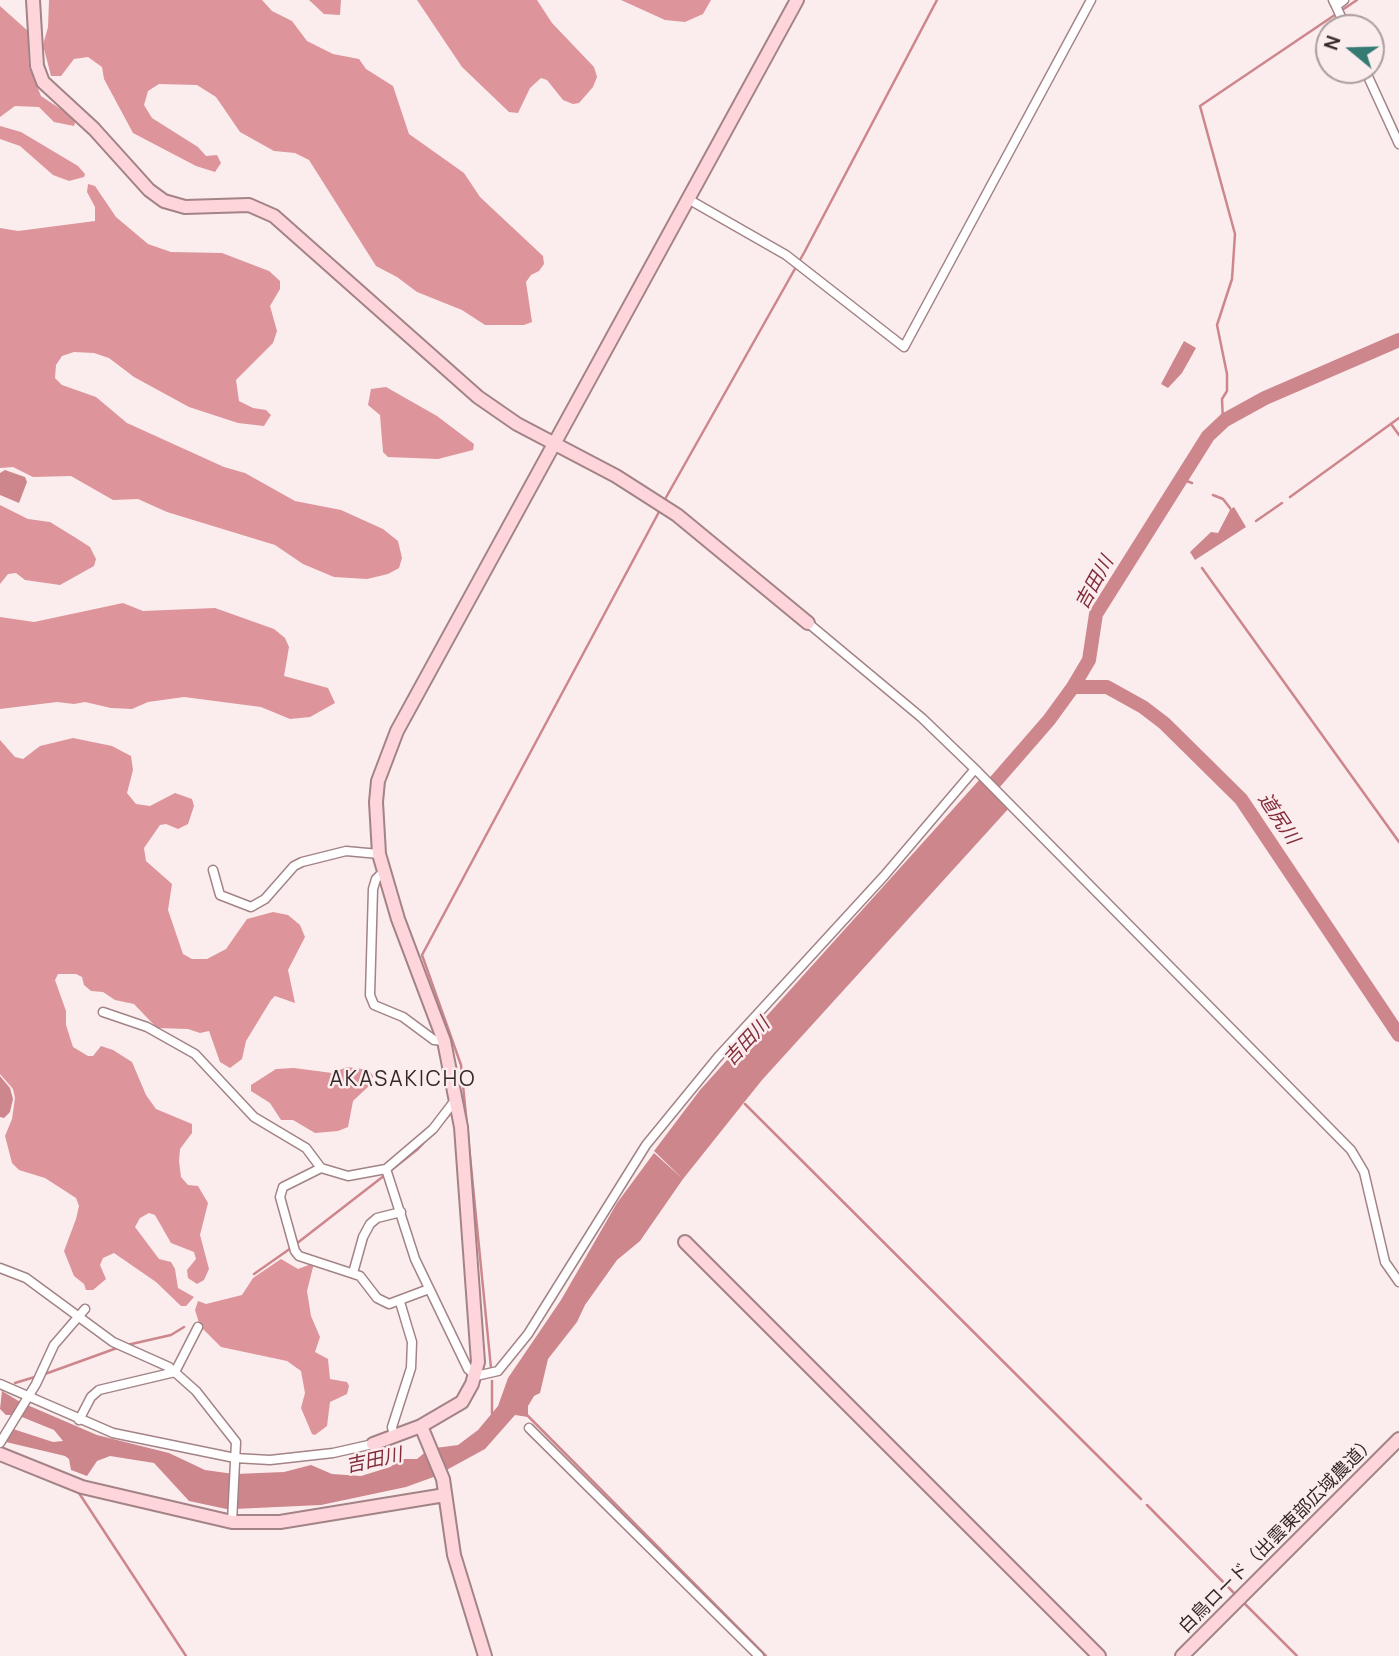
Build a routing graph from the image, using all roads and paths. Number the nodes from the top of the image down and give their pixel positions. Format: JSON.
{"nodes":[{"id":1,"x":33,"y":0,"type":"edge"},
{"id":2,"x":797,"y":0,"type":"edge"},
{"id":3,"x":1091,"y":0,"type":"edge"},
{"id":4,"x":1345,"y":0,"type":"edge"},
{"id":5,"x":1335,"y":3,"type":"edge"},
{"id":6,"x":1371,"y":84,"type":"edge"},
{"id":7,"x":1399,"y":144,"type":"edge"},
{"id":8,"x":688,"y":199,"type":"junction"},
{"id":9,"x":554,"y":443,"type":"junction"},
{"id":10,"x":808,"y":623,"type":"joint"},
{"id":11,"x":976,"y":770,"type":"junction"},
{"id":12,"x":379,"y":854,"type":"junction"},
{"id":13,"x":212,"y":870,"type":"dead end"},
{"id":14,"x":383,"y":872,"type":"junction"},
{"id":15,"x":103,"y":1012,"type":"dead end"},
{"id":16,"x":444,"y":1041,"type":"junction"},
{"id":17,"x":456,"y":1099,"type":"junction"},
{"id":18,"x":321,"y":1168,"type":"junction"},
{"id":19,"x":388,"y":1173,"type":"junction"},
{"id":20,"x":401,"y":1212,"type":"junction"},
{"id":21,"x":685,"y":1242,"type":"dead end"},
{"id":22,"x":0,"y":1268,"type":"edge"},
{"id":23,"x":353,"y":1273,"type":"junction"},
{"id":24,"x":1399,"y":1282,"type":"edge"},
{"id":25,"x":429,"y":1289,"type":"junction"},
{"id":26,"x":400,"y":1302,"type":"junction"},
{"id":27,"x":85,"y":1309,"type":"dead end"},
{"id":28,"x":78,"y":1318,"type":"junction"},
{"id":29,"x":198,"y":1327,"type":"dead end"},
{"id":30,"x":175,"y":1372,"type":"junction"},
{"id":31,"x":475,"y":1376,"type":"junction"},
{"id":32,"x":0,"y":1384,"type":"edge"},
{"id":33,"x":27,"y":1398,"type":"junction"},
{"id":34,"x":79,"y":1420,"type":"junction"},
{"id":35,"x":529,"y":1428,"type":"dead end"},
{"id":36,"x":423,"y":1429,"type":"junction"},
{"id":37,"x":394,"y":1437,"type":"junction"},
{"id":38,"x":1399,"y":1439,"type":"edge"},
{"id":39,"x":0,"y":1443,"type":"edge"},
{"id":40,"x":373,"y":1444,"type":"joint"},
{"id":41,"x":0,"y":1454,"type":"edge"},
{"id":42,"x":235,"y":1460,"type":"junction"},
{"id":43,"x":445,"y":1495,"type":"junction"},
{"id":44,"x":232,"y":1519,"type":"junction"},
{"id":45,"x":485,"y":1656,"type":"edge"},
{"id":46,"x":759,"y":1656,"type":"edge"},
{"id":47,"x":1099,"y":1656,"type":"edge"},
{"id":48,"x":1182,"y":1656,"type":"edge"}],
"edges":[{"from":1,"to":9,"type":"street"},
{"from":2,"to":8,"type":"street"},
{"from":3,"to":8,"type":"street"},
{"from":4,"to":5,"type":"street"},
{"from":6,"to":7,"type":"street"},
{"from":8,"to":9,"type":"street"},
{"from":9,"to":10,"type":"street"},
{"from":9,"to":12,"type":"street"},
{"from":10,"to":11,"type":"street"},
{"from":11,"to":24,"type":"street"},
{"from":11,"to":31,"type":"street"},
{"from":12,"to":13,"type":"street"},
{"from":12,"to":14,"type":"street"},
{"from":14,"to":16,"type":"street"},
{"from":14,"to":16,"type":"street"},
{"from":15,"to":18,"type":"street"},
{"from":16,"to":17,"type":"street"},
{"from":17,"to":19,"type":"street"},
{"from":17,"to":31,"type":"street"},
{"from":18,"to":19,"type":"street"},
{"from":18,"to":23,"type":"street"},
{"from":19,"to":20,"type":"street"},
{"from":20,"to":23,"type":"street"},
{"from":20,"to":25,"type":"street"},
{"from":21,"to":47,"type":"street"},
{"from":22,"to":28,"type":"street"},
{"from":23,"to":26,"type":"street"},
{"from":25,"to":26,"type":"street"},
{"from":25,"to":31,"type":"street"},
{"from":26,"to":37,"type":"street"},
{"from":27,"to":28,"type":"street"},
{"from":28,"to":30,"type":"street"},
{"from":28,"to":33,"type":"street"},
{"from":29,"to":30,"type":"street"},
{"from":30,"to":34,"type":"street"},
{"from":30,"to":42,"type":"street"},
{"from":31,"to":36,"type":"street"},
{"from":32,"to":33,"type":"street"},
{"from":33,"to":34,"type":"street"},
{"from":33,"to":39,"type":"street"},
{"from":34,"to":42,"type":"street"},
{"from":35,"to":46,"type":"street"},
{"from":36,"to":37,"type":"street"},
{"from":36,"to":43,"type":"street"},
{"from":37,"to":40,"type":"street"},
{"from":38,"to":48,"type":"street","name":"白鳥ロード（出雲東部広域農道）"},
{"from":40,"to":42,"type":"street"},
{"from":41,"to":44,"type":"street"},
{"from":42,"to":44,"type":"street"},
{"from":43,"to":44,"type":"street"},
{"from":43,"to":45,"type":"street"}]}
